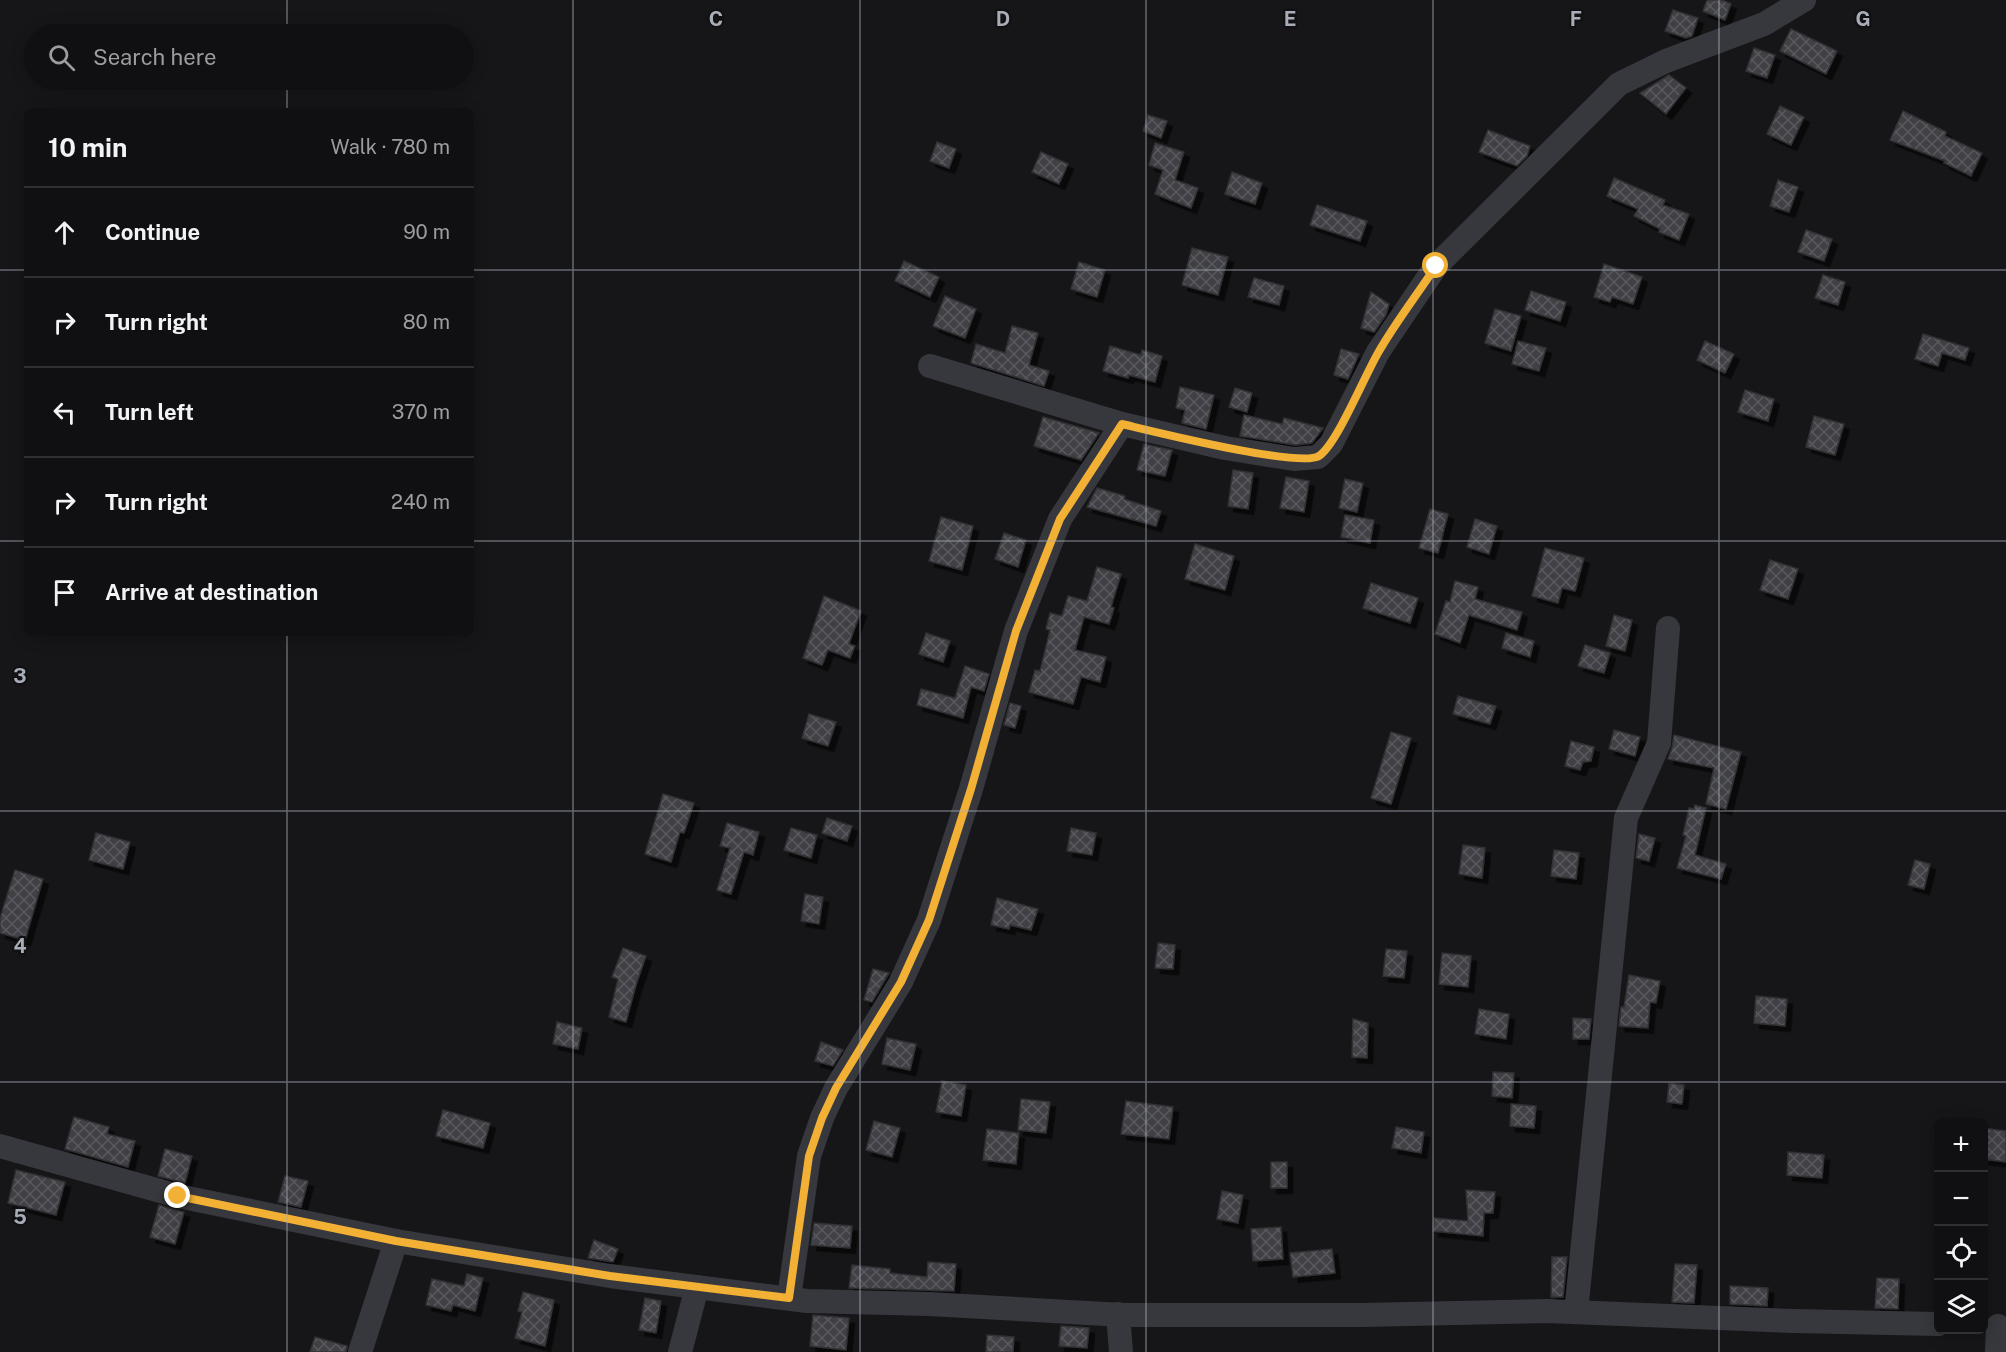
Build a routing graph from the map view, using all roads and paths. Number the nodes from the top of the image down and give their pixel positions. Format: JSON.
{"nodes":[{"id":1,"x":1804,"y":0,"type":"edge"},
{"id":2,"x":930,"y":366,"type":"dead end"},
{"id":3,"x":1122,"y":424,"type":"junction"},
{"id":4,"x":1668,"y":628,"type":"dead end"},
{"id":5,"x":0,"y":1146,"type":"edge"},
{"id":6,"x":396,"y":1241,"type":"junction"},
{"id":7,"x":697,"y":1287,"type":"junction"},
{"id":8,"x":789,"y":1298,"type":"junction"},
{"id":9,"x":1576,"y":1312,"type":"junction"},
{"id":10,"x":1118,"y":1314,"type":"junction"},
{"id":11,"x":1934,"y":1324,"type":"edge"},
{"id":12,"x":1996,"y":1326,"type":"edge"},
{"id":13,"x":360,"y":1352,"type":"edge"},
{"id":14,"x":680,"y":1352,"type":"edge"},
{"id":15,"x":1121,"y":1352,"type":"edge"},
{"id":16,"x":1997,"y":1352,"type":"edge"}],
"edges":[{"from":1,"to":3,"type":"street"},
{"from":2,"to":3,"type":"street"},
{"from":3,"to":8,"type":"street"},
{"from":4,"to":9,"type":"street"},
{"from":5,"to":6,"type":"street"},
{"from":6,"to":7,"type":"street"},
{"from":6,"to":13,"type":"street"},
{"from":7,"to":8,"type":"street"},
{"from":7,"to":14,"type":"street"},
{"from":8,"to":10,"type":"street"},
{"from":9,"to":10,"type":"street"},
{"from":9,"to":11,"type":"street"},
{"from":10,"to":15,"type":"street"},
{"from":12,"to":16,"type":"street"}]}
